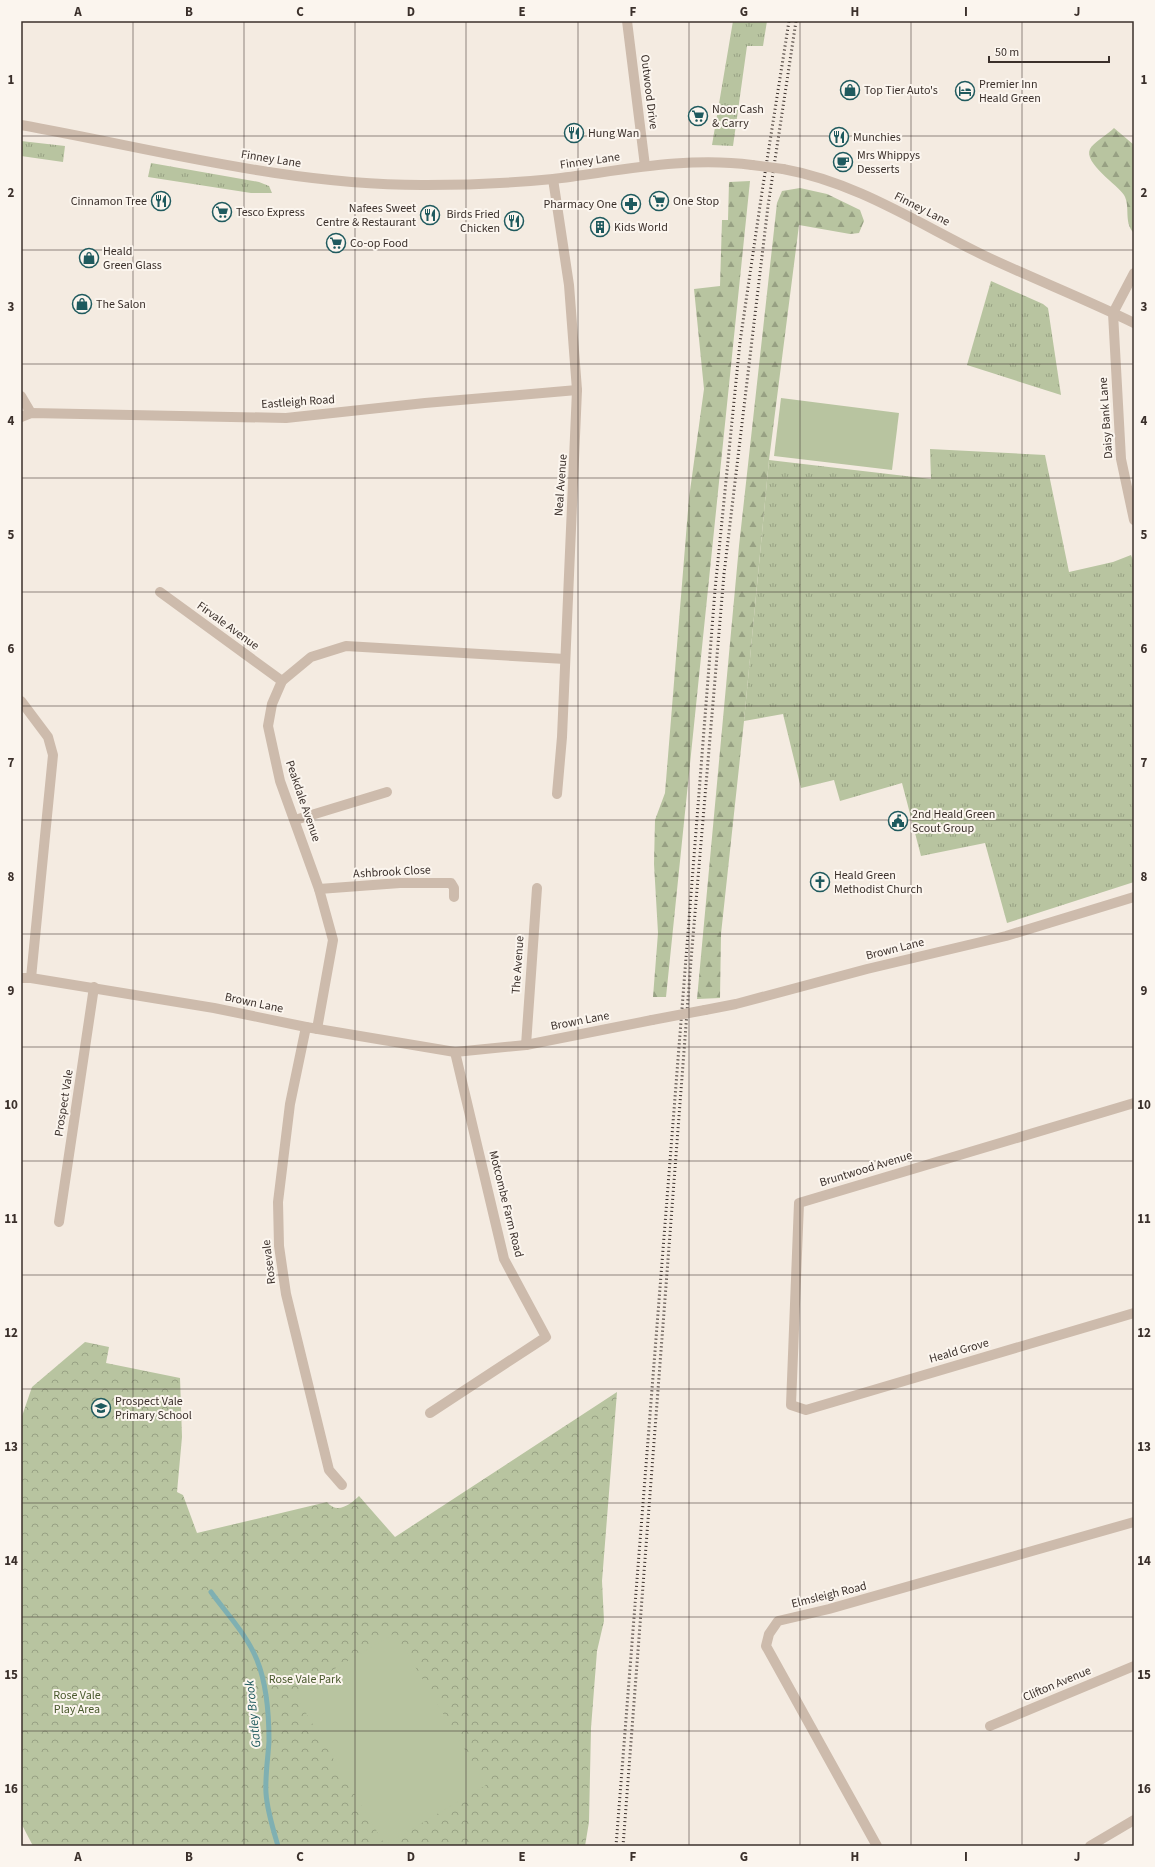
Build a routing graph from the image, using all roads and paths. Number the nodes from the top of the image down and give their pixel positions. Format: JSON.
{"nodes":[{"id":1,"x":627,"y":21,"type":"edge"},
{"id":2,"x":21,"y":125,"type":"edge"},
{"id":3,"x":645,"y":166,"type":"junction"},
{"id":4,"x":553,"y":179,"type":"junction"},
{"id":5,"x":1134,"y":273,"type":"edge"},
{"id":6,"x":1113,"y":313,"type":"junction"},
{"id":7,"x":1134,"y":323,"type":"edge"},
{"id":8,"x":577,"y":390,"type":"junction"},
{"id":9,"x":21,"y":396,"type":"edge"},
{"id":10,"x":32,"y":413,"type":"junction"},
{"id":11,"x":21,"y":417,"type":"edge"},
{"id":12,"x":1134,"y":520,"type":"edge"},
{"id":13,"x":160,"y":592,"type":"dead end"},
{"id":14,"x":565,"y":660,"type":"junction"},
{"id":15,"x":282,"y":681,"type":"junction"},
{"id":16,"x":21,"y":701,"type":"edge"},
{"id":17,"x":387,"y":792,"type":"dead end"},
{"id":18,"x":557,"y":794,"type":"dead end"},
{"id":19,"x":295,"y":820,"type":"junction"},
{"id":20,"x":536,"y":888,"type":"dead end"},
{"id":21,"x":319,"y":889,"type":"junction"},
{"id":22,"x":454,"y":897,"type":"dead end"},
{"id":23,"x":1134,"y":897,"type":"edge"},
{"id":24,"x":26,"y":978,"type":"edge"},
{"id":25,"x":94,"y":987,"type":"junction"},
{"id":26,"x":306,"y":1027,"type":"junction"},
{"id":27,"x":317,"y":1029,"type":"junction"},
{"id":28,"x":526,"y":1045,"type":"junction"},
{"id":29,"x":455,"y":1052,"type":"junction"},
{"id":30,"x":1134,"y":1103,"type":"edge"},
{"id":31,"x":59,"y":1222,"type":"dead end"},
{"id":32,"x":1134,"y":1313,"type":"edge"},
{"id":33,"x":791,"y":1406,"type":"joint"},
{"id":34,"x":430,"y":1413,"type":"dead end"},
{"id":35,"x":342,"y":1485,"type":"dead end"},
{"id":36,"x":1134,"y":1522,"type":"edge"},
{"id":37,"x":1134,"y":1666,"type":"edge"},
{"id":38,"x":990,"y":1726,"type":"dead end"},
{"id":39,"x":1134,"y":1820,"type":"edge"},
{"id":40,"x":877,"y":1846,"type":"edge"},
{"id":41,"x":1090,"y":1846,"type":"edge"}],
"edges":[{"from":1,"to":3,"type":"street","name":"Outwood Drive"},
{"from":2,"to":4,"type":"street","name":"Finney Lane"},
{"from":3,"to":4,"type":"street","name":"Finney Lane"},
{"from":3,"to":6,"type":"street","name":"Finney Lane","bridge":true},
{"from":4,"to":8,"type":"street","name":"Neal Avenue"},
{"from":5,"to":6,"type":"street"},
{"from":6,"to":7,"type":"street","name":"Finney Lane"},
{"from":6,"to":12,"type":"street","name":"Daisy Bank Lane"},
{"from":8,"to":10,"type":"street","name":"Eastleigh Road"},
{"from":8,"to":14,"type":"street","name":"Neal Avenue"},
{"from":9,"to":10,"type":"street"},
{"from":10,"to":11,"type":"street","name":"Eastleigh Road"},
{"from":13,"to":15,"type":"street","name":"Firvale Avenue"},
{"from":14,"to":15,"type":"street","name":"Peakdale Avenue"},
{"from":14,"to":18,"type":"street","name":"Neal Avenue"},
{"from":15,"to":19,"type":"street","name":"Peakdale Avenue"},
{"from":16,"to":24,"type":"street"},
{"from":17,"to":19,"type":"street"},
{"from":19,"to":21,"type":"street","name":"Peakdale Avenue"},
{"from":20,"to":28,"type":"street","name":"The Avenue"},
{"from":21,"to":22,"type":"street","name":"Ashbrook Close"},
{"from":21,"to":27,"type":"street","name":"Peakdale Avenue"},
{"from":23,"to":28,"type":"street","name":"Brown Lane","bridge":true},
{"from":24,"to":25,"type":"street","name":"Brown Lane"},
{"from":25,"to":26,"type":"street","name":"Brown Lane"},
{"from":25,"to":31,"type":"street","name":"Prospect Vale"},
{"from":26,"to":27,"type":"street","name":"Brown Lane"},
{"from":26,"to":35,"type":"street","name":"Rosevale"},
{"from":27,"to":29,"type":"street","name":"Brown Lane"},
{"from":28,"to":29,"type":"street","name":"Brown Lane"},
{"from":29,"to":34,"type":"street","name":"Motcombe Farm Road"},
{"from":30,"to":33,"type":"street","name":"Bruntwood Avenue"},
{"from":32,"to":33,"type":"street","name":"Heald Grove"},
{"from":36,"to":40,"type":"street","name":"Elmsleigh Road"},
{"from":37,"to":38,"type":"street","name":"Clifton Avenue"},
{"from":39,"to":41,"type":"street"}]}
